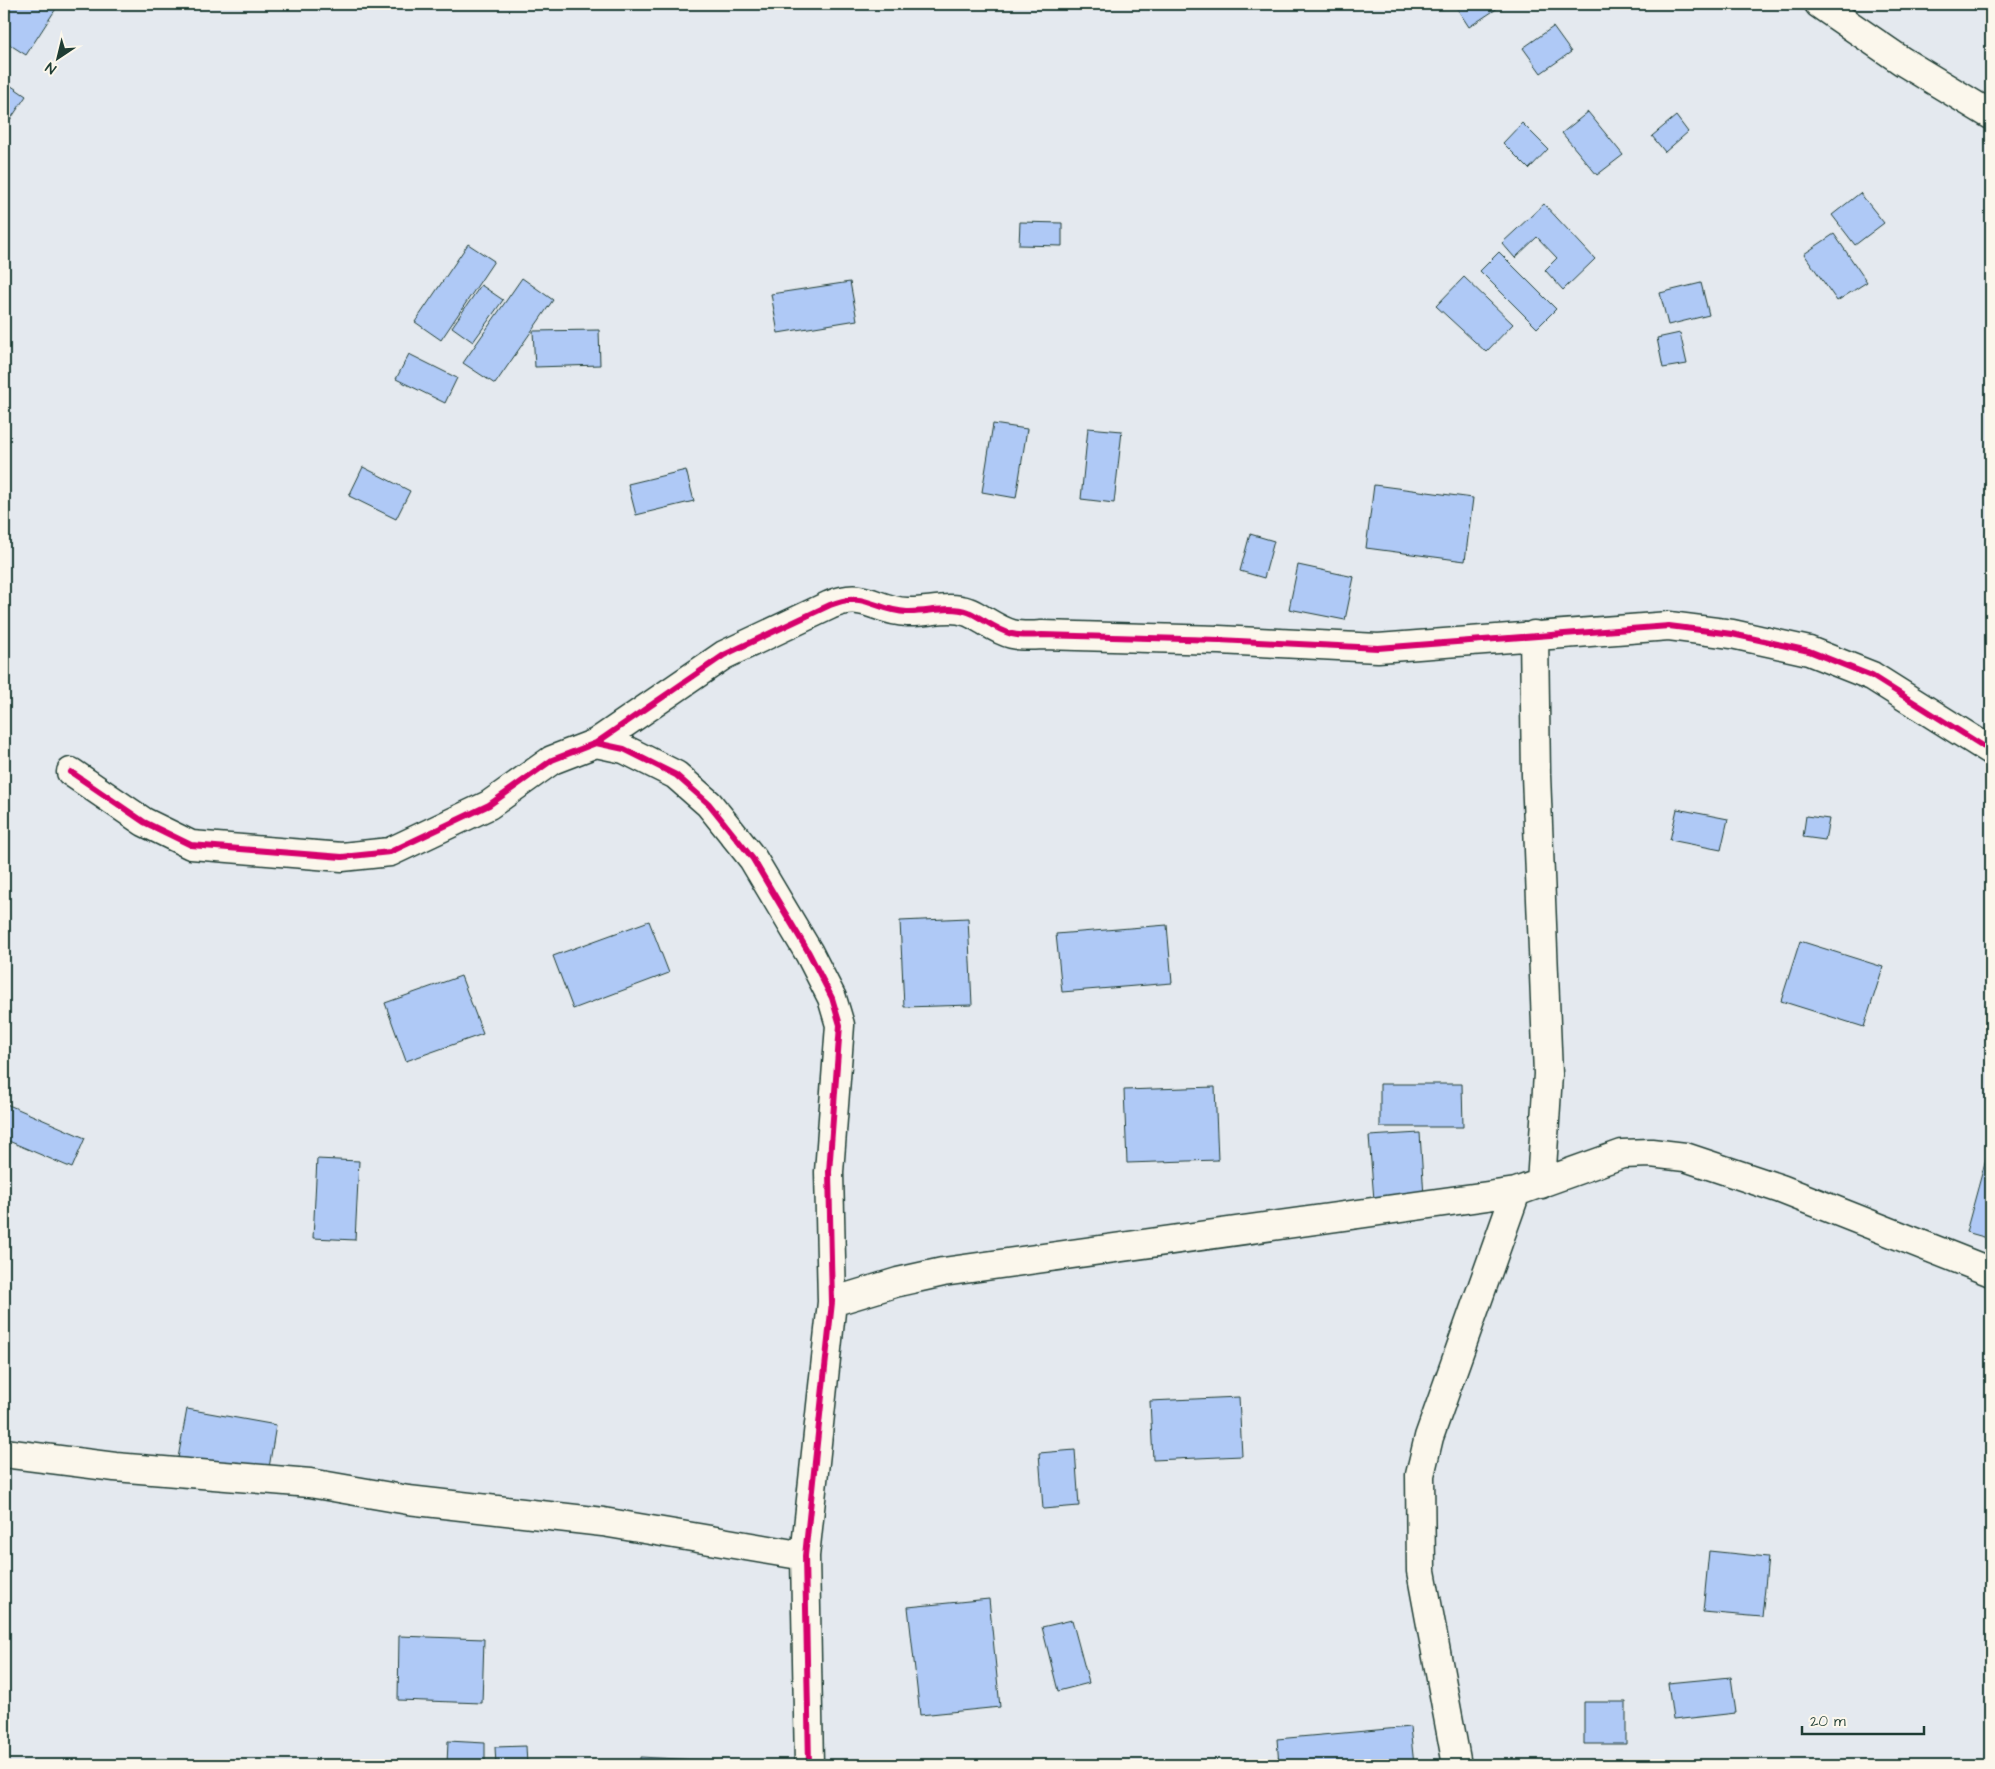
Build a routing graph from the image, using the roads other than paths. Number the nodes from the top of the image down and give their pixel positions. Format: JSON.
{"nodes":[{"id":1,"x":1819,"y":4,"type":"edge"},
{"id":2,"x":1991,"y":115,"type":"edge"},
{"id":3,"x":1534,"y":636,"type":"junction"},
{"id":4,"x":596,"y":744,"type":"junction"},
{"id":5,"x":1991,"y":751,"type":"edge"},
{"id":6,"x":71,"y":772,"type":"dead end"},
{"id":7,"x":1528,"y":1188,"type":"junction"},
{"id":8,"x":1991,"y":1272,"type":"edge"},
{"id":9,"x":832,"y":1302,"type":"junction"},
{"id":10,"x":4,"y":1453,"type":"edge"},
{"id":11,"x":805,"y":1556,"type":"junction"},
{"id":12,"x":809,"y":1765,"type":"edge"},
{"id":13,"x":1457,"y":1765,"type":"edge"}],
"edges":[{"from":1,"to":2,"type":"street"},
{"from":3,"to":4,"type":"street"},
{"from":3,"to":5,"type":"street"},
{"from":3,"to":7,"type":"street"},
{"from":4,"to":6,"type":"street"},
{"from":4,"to":9,"type":"street"},
{"from":7,"to":8,"type":"street"},
{"from":7,"to":9,"type":"street"},
{"from":7,"to":13,"type":"street"},
{"from":9,"to":11,"type":"street"},
{"from":10,"to":11,"type":"street"},
{"from":11,"to":12,"type":"street"}]}
